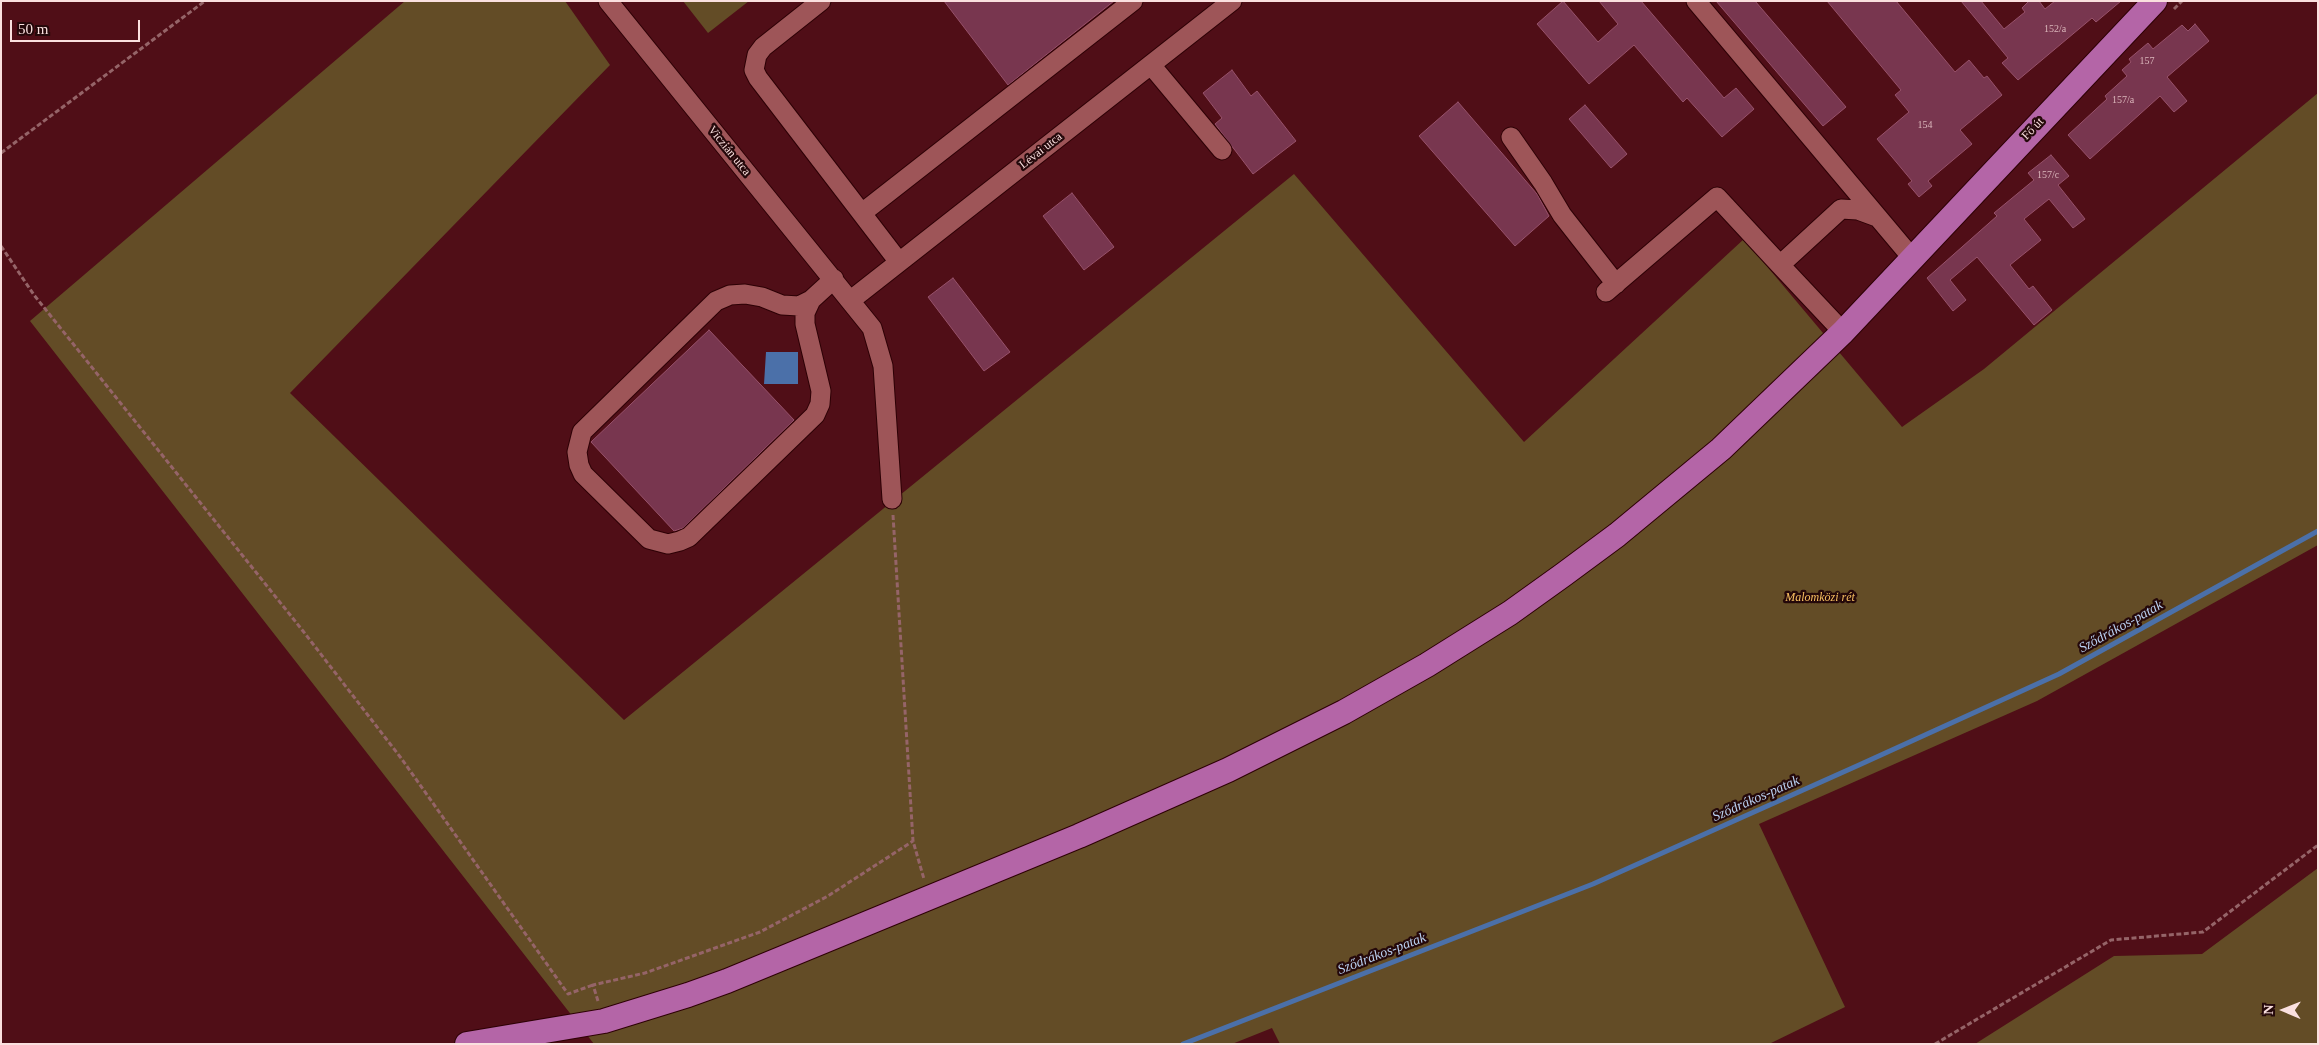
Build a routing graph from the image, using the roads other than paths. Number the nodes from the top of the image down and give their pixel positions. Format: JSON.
{"nodes":[{"id":1,"x":608,"y":1,"type":"edge"},
{"id":2,"x":821,"y":1,"type":"edge"},
{"id":3,"x":1133,"y":1,"type":"edge"},
{"id":4,"x":1232,"y":1,"type":"edge"},
{"id":5,"x":1696,"y":1,"type":"edge"},
{"id":6,"x":2155,"y":1,"type":"edge"},
{"id":7,"x":1151,"y":65,"type":"junction"},
{"id":8,"x":1511,"y":137,"type":"dead end"},
{"id":9,"x":1222,"y":150,"type":"dead end"},
{"id":10,"x":862,"y":213,"type":"junction"},
{"id":11,"x":1878,"y":218,"type":"junction"},
{"id":12,"x":1913,"y":259,"type":"junction"},
{"id":13,"x":899,"y":262,"type":"junction"},
{"id":14,"x":1780,"y":265,"type":"junction"},
{"id":15,"x":834,"y":279,"type":"junction"},
{"id":16,"x":810,"y":300,"type":"junction"},
{"id":17,"x":851,"y":300,"type":"junction"},
{"id":18,"x":1843,"y":332,"type":"junction"},
{"id":19,"x":892,"y":499,"type":"road end"},
{"id":20,"x":467,"y":1044,"type":"edge"}],
"edges":[{"from":1,"to":15,"type":"street","name":"Viczián utca"},
{"from":2,"to":10,"type":"street"},
{"from":3,"to":10,"type":"street"},
{"from":4,"to":7,"type":"street","name":"Lévai utca"},
{"from":5,"to":11,"type":"street"},
{"from":6,"to":12,"type":"main road","name":"Fő út"},
{"from":7,"to":9,"type":"street"},
{"from":7,"to":13,"type":"street","name":"Lévai utca"},
{"from":8,"to":14,"type":"street"},
{"from":10,"to":13,"type":"street"},
{"from":11,"to":12,"type":"street"},
{"from":11,"to":14,"type":"street"},
{"from":12,"to":18,"type":"main road","name":"Fő út"},
{"from":13,"to":17,"type":"street","name":"Lévai utca"},
{"from":14,"to":18,"type":"street"},
{"from":15,"to":16,"type":"street"},
{"from":15,"to":17,"type":"street","name":"Viczián utca"},
{"from":16,"to":16,"type":"street"},
{"from":17,"to":19,"type":"street","name":"Viczián utca"},
{"from":18,"to":20,"type":"main road","name":"Fő út"}]}
